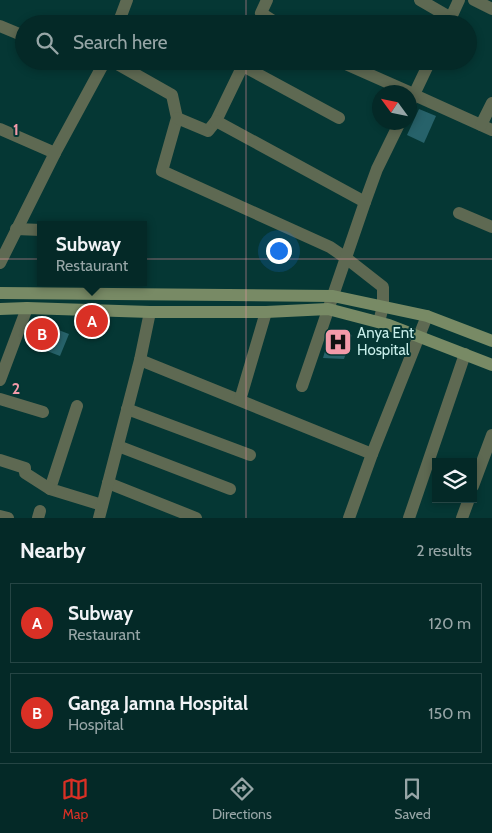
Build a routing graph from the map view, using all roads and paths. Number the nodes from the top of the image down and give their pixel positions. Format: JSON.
{"nodes":[{"id":1,"x":126,"y":0,"type":"edge"},
{"id":2,"x":267,"y":0,"type":"edge"},
{"id":3,"x":420,"y":0,"type":"edge"},
{"id":4,"x":460,"y":0,"type":"edge"},
{"id":5,"x":474,"y":0,"type":"edge"},
{"id":6,"x":492,"y":9,"type":"edge"},
{"id":7,"x":121,"y":15,"type":"edge"},
{"id":8,"x":262,"y":15,"type":"edge"},
{"id":9,"x":441,"y":15,"type":"edge"},
{"id":10,"x":453,"y":15,"type":"edge"},
{"id":11,"x":0,"y":26,"type":"edge"},
{"id":12,"x":15,"y":32,"type":"edge"},
{"id":13,"x":100,"y":70,"type":"edge"},
{"id":14,"x":128,"y":70,"type":"edge"},
{"id":15,"x":241,"y":70,"type":"edge"},
{"id":16,"x":255,"y":70,"type":"edge"},
{"id":17,"x":357,"y":70,"type":"edge"},
{"id":18,"x":425,"y":70,"type":"edge"},
{"id":19,"x":388,"y":85,"type":"edge"},
{"id":20,"x":416,"y":85,"type":"edge"},
{"id":21,"x":417,"y":99,"type":"edge"},
{"id":22,"x":492,"y":104,"type":"edge"},
{"id":23,"x":177,"y":118,"type":"junction"},
{"id":24,"x":339,"y":118,"type":"dead end"},
{"id":25,"x":216,"y":121,"type":"junction"},
{"id":26,"x":486,"y":127,"type":"edge"},
{"id":27,"x":0,"y":129,"type":"edge"},
{"id":28,"x":396,"y":130,"type":"edge"},
{"id":29,"x":55,"y":153,"type":"junction"},
{"id":30,"x":365,"y":202,"type":"junction"},
{"id":31,"x":459,"y":213,"type":"dead end"},
{"id":32,"x":492,"y":227,"type":"edge"},
{"id":33,"x":16,"y":229,"type":"junction"},
{"id":34,"x":37,"y":230,"type":"edge"},
{"id":35,"x":346,"y":258,"type":"junction"},
{"id":36,"x":0,"y":263,"type":"edge"},
{"id":37,"x":0,"y":293,"type":"edge"},
{"id":38,"x":333,"y":296,"type":"junction"},
{"id":39,"x":383,"y":306,"type":"junction"},
{"id":40,"x":27,"y":308,"type":"junction"},
{"id":41,"x":0,"y":309,"type":"edge"},
{"id":42,"x":328,"y":309,"type":"junction"},
{"id":43,"x":150,"y":312,"type":"junction"},
{"id":44,"x":266,"y":312,"type":"junction"},
{"id":45,"x":426,"y":316,"type":"junction"},
{"id":46,"x":379,"y":322,"type":"junction"},
{"id":47,"x":418,"y":335,"type":"junction"},
{"id":48,"x":492,"y":341,"type":"edge"},
{"id":49,"x":465,"y":354,"type":"junction"},
{"id":50,"x":140,"y":360,"type":"junction"},
{"id":51,"x":492,"y":365,"type":"edge"},
{"id":52,"x":0,"y":380,"type":"edge"},
{"id":53,"x":302,"y":386,"type":"dead end"},
{"id":54,"x":0,"y":399,"type":"edge"},
{"id":55,"x":240,"y":400,"type":"junction"},
{"id":56,"x":76,"y":406,"type":"dead end"},
{"id":57,"x":128,"y":409,"type":"junction"},
{"id":58,"x":42,"y":412,"type":"dead end"},
{"id":59,"x":492,"y":435,"type":"edge"},
{"id":60,"x":118,"y":446,"type":"junction"},
{"id":61,"x":372,"y":454,"type":"junction"},
{"id":62,"x":250,"y":456,"type":"dead end"},
{"id":63,"x":0,"y":460,"type":"edge"},
{"id":64,"x":486,"y":470,"type":"edge"},
{"id":65,"x":477,"y":481,"type":"edge"},
{"id":66,"x":108,"y":483,"type":"junction"},
{"id":67,"x":50,"y":489,"type":"junction"},
{"id":68,"x":230,"y":489,"type":"dead end"},
{"id":69,"x":468,"y":503,"type":"edge"},
{"id":70,"x":102,"y":505,"type":"junction"},
{"id":71,"x":0,"y":516,"type":"edge"},
{"id":72,"x":8,"y":518,"type":"edge"},
{"id":73,"x":99,"y":518,"type":"edge"},
{"id":74,"x":196,"y":518,"type":"edge"},
{"id":75,"x":349,"y":518,"type":"edge"},
{"id":76,"x":409,"y":518,"type":"edge"},
{"id":77,"x":462,"y":518,"type":"edge"}],
"edges":[{"from":1,"to":7,"type":"street"},
{"from":2,"to":8,"type":"street"},
{"from":3,"to":9,"type":"street"},
{"from":4,"to":10,"type":"street"},
{"from":5,"to":6,"type":"street"},
{"from":11,"to":12,"type":"street"},
{"from":13,"to":29,"type":"street"},
{"from":14,"to":23,"type":"street"},
{"from":15,"to":25,"type":"street"},
{"from":16,"to":24,"type":"street"},
{"from":17,"to":19,"type":"street"},
{"from":18,"to":20,"type":"street"},
{"from":21,"to":26,"type":"street"},
{"from":22,"to":26,"type":"street"},
{"from":23,"to":25,"type":"street"},
{"from":23,"to":35,"type":"street"},
{"from":25,"to":30,"type":"street"},
{"from":27,"to":29,"type":"street"},
{"from":28,"to":30,"type":"street"},
{"from":29,"to":33,"type":"street"},
{"from":30,"to":35,"type":"street"},
{"from":31,"to":32,"type":"street"},
{"from":33,"to":34,"type":"street"},
{"from":33,"to":36,"type":"street"},
{"from":35,"to":38,"type":"street"},
{"from":35,"to":39,"type":"street"},
{"from":37,"to":38,"type":"main road"},
{"from":38,"to":39,"type":"main road"},
{"from":38,"to":42,"type":"street"},
{"from":39,"to":45,"type":"main road"},
{"from":39,"to":46,"type":"street"},
{"from":40,"to":41,"type":"main road"},
{"from":40,"to":43,"type":"main road"},
{"from":40,"to":52,"type":"street"},
{"from":42,"to":44,"type":"main road"},
{"from":42,"to":46,"type":"main road"},
{"from":42,"to":53,"type":"street"},
{"from":43,"to":44,"type":"main road"},
{"from":43,"to":50,"type":"street"},
{"from":44,"to":55,"type":"street"},
{"from":45,"to":47,"type":"street"},
{"from":45,"to":48,"type":"main road"},
{"from":46,"to":47,"type":"main road"},
{"from":47,"to":49,"type":"main road"},
{"from":47,"to":61,"type":"street"},
{"from":49,"to":51,"type":"main road"},
{"from":49,"to":76,"type":"street"},
{"from":50,"to":55,"type":"street"},
{"from":50,"to":57,"type":"street"},
{"from":54,"to":58,"type":"street"},
{"from":55,"to":61,"type":"street"},
{"from":56,"to":67,"type":"street"},
{"from":57,"to":60,"type":"street"},
{"from":57,"to":62,"type":"street"},
{"from":59,"to":64,"type":"street"},
{"from":60,"to":66,"type":"street"},
{"from":60,"to":68,"type":"street"},
{"from":61,"to":75,"type":"street"},
{"from":63,"to":67,"type":"street"},
{"from":64,"to":65,"type":"street"},
{"from":66,"to":70,"type":"street"},
{"from":66,"to":74,"type":"street"},
{"from":67,"to":70,"type":"street"},
{"from":69,"to":77,"type":"street"},
{"from":70,"to":73,"type":"street"},
{"from":71,"to":72,"type":"street"}]}
